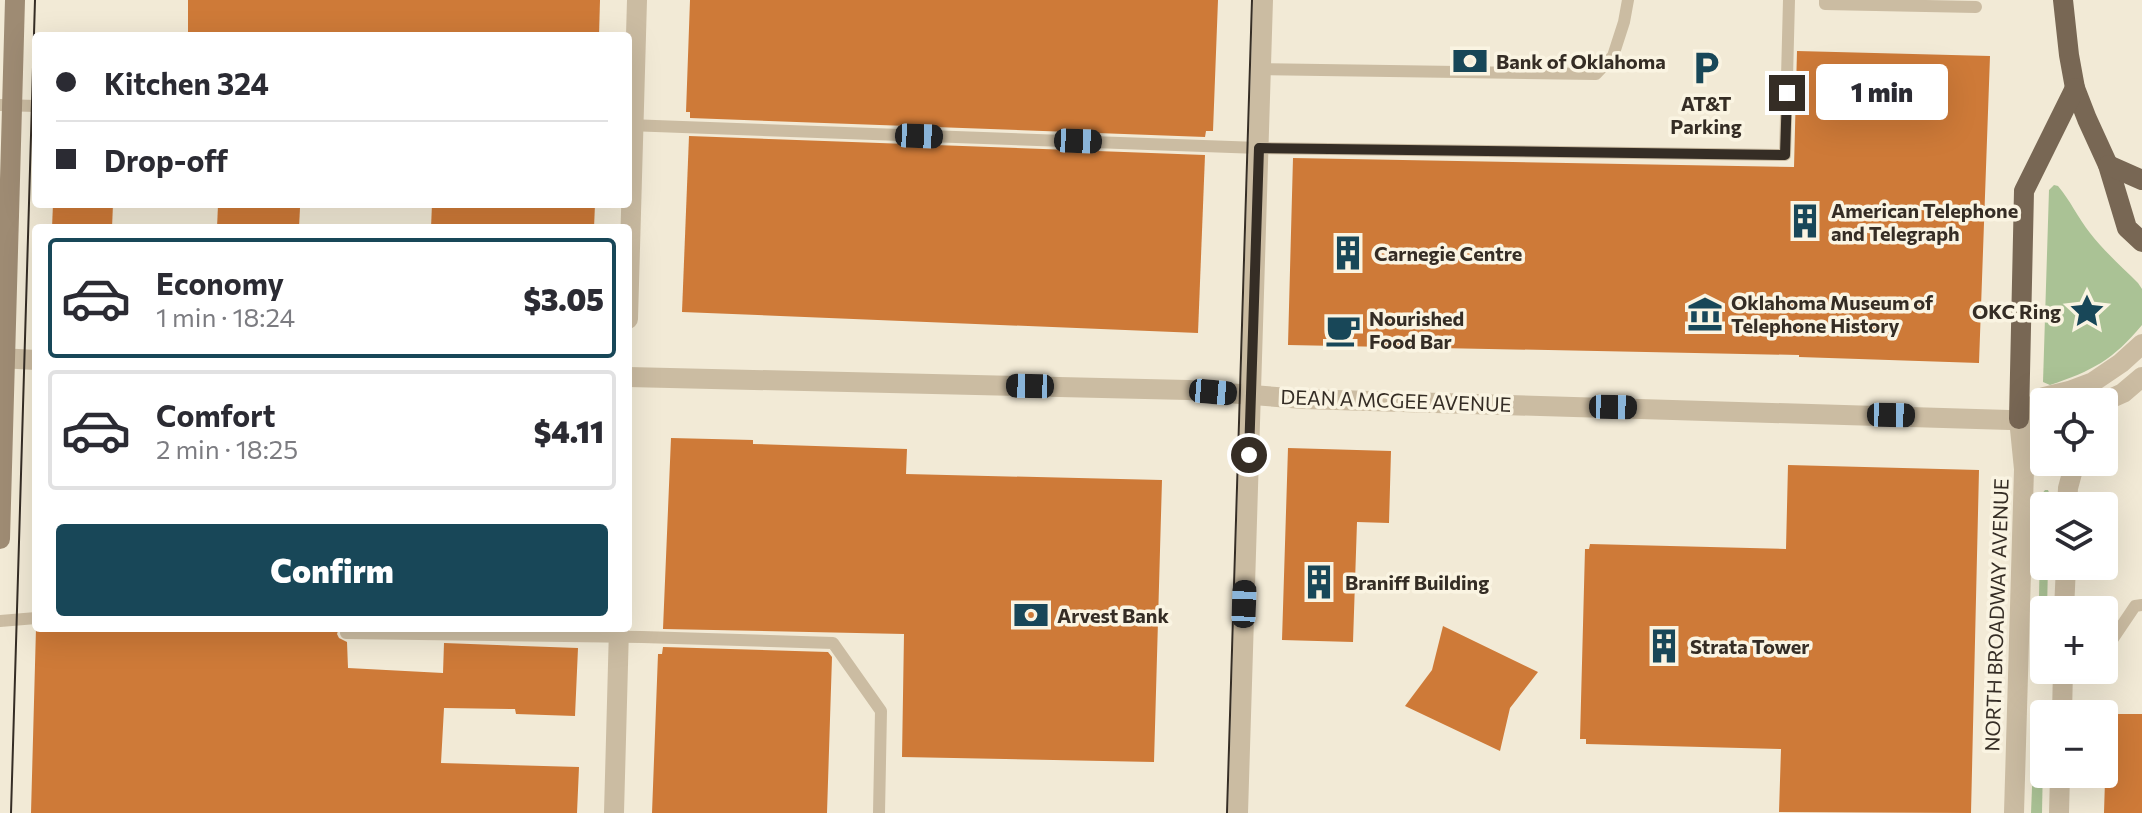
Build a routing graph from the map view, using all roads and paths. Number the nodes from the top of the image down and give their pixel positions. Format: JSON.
{"nodes":[{"id":1,"x":637,"y":0,"type":"edge"},
{"id":2,"x":1263,"y":0,"type":"edge"},
{"id":3,"x":1628,"y":0,"type":"edge"},
{"id":4,"x":1789,"y":0,"type":"edge"},
{"id":5,"x":1825,"y":0,"type":"edge"},
{"id":6,"x":2063,"y":0,"type":"edge"},
{"id":7,"x":16,"y":1,"type":"edge"},
{"id":8,"x":1976,"y":7,"type":"dead end"},
{"id":9,"x":7,"y":28,"type":"edge"},
{"id":10,"x":1261,"y":69,"type":"junction"},
{"id":11,"x":2075,"y":88,"type":"junction"},
{"id":12,"x":632,"y":104,"type":"edge"},
{"id":13,"x":6,"y":106,"type":"edge"},
{"id":14,"x":32,"y":106,"type":"edge"},
{"id":15,"x":632,"y":125,"type":"edge"},
{"id":16,"x":1259,"y":148,"type":"junction"},
{"id":17,"x":2108,"y":165,"type":"junction"},
{"id":18,"x":2142,"y":180,"type":"edge"},
{"id":19,"x":5,"y":190,"type":"edge"},
{"id":20,"x":2142,"y":242,"type":"edge"},
{"id":21,"x":2142,"y":344,"type":"edge"},
{"id":22,"x":3,"y":358,"type":"edge"},
{"id":23,"x":32,"y":360,"type":"edge"},
{"id":24,"x":632,"y":377,"type":"edge"},
{"id":25,"x":2142,"y":377,"type":"edge"},
{"id":26,"x":2123,"y":393,"type":"junction"},
{"id":27,"x":1251,"y":395,"type":"junction"},
{"id":28,"x":2118,"y":395,"type":"edge"},
{"id":29,"x":2118,"y":400,"type":"edge"},
{"id":30,"x":2019,"y":419,"type":"junction"},
{"id":31,"x":2030,"y":420,"type":"edge"},
{"id":32,"x":0,"y":539,"type":"edge"},
{"id":33,"x":2142,"y":605,"type":"edge"},
{"id":34,"x":32,"y":618,"type":"edge"},
{"id":35,"x":0,"y":621,"type":"edge"},
{"id":36,"x":2118,"y":631,"type":"edge"},
{"id":37,"x":346,"y":633,"type":"dead end"},
{"id":38,"x":619,"y":633,"type":"edge"},
{"id":39,"x":2060,"y":788,"type":"edge"},
{"id":40,"x":614,"y":813,"type":"edge"},
{"id":41,"x":879,"y":813,"type":"edge"},
{"id":42,"x":1238,"y":813,"type":"edge"},
{"id":43,"x":2014,"y":813,"type":"edge"},
{"id":44,"x":2059,"y":813,"type":"edge"}],
"edges":[{"from":1,"to":12,"type":"street"},
{"from":2,"to":10,"type":"street"},
{"from":3,"to":10,"type":"lane"},
{"from":4,"to":16,"type":"lane"},
{"from":5,"to":8,"type":"lane"},
{"from":6,"to":11,"type":"main road"},
{"from":7,"to":9,"type":"main road"},
{"from":9,"to":13,"type":"main road"},
{"from":10,"to":16,"type":"street"},
{"from":11,"to":17,"type":"main road"},
{"from":11,"to":30,"type":"main road"},
{"from":13,"to":14,"type":"lane"},
{"from":13,"to":19,"type":"main road"},
{"from":15,"to":16,"type":"lane"},
{"from":16,"to":27,"type":"street"},
{"from":17,"to":18,"type":"main road"},
{"from":17,"to":20,"type":"main road"},
{"from":19,"to":22,"type":"main road"},
{"from":21,"to":30,"type":"street"},
{"from":22,"to":23,"type":"street"},
{"from":22,"to":32,"type":"main road"},
{"from":24,"to":27,"type":"street","name":"DEAN A MCGEE AVENUE"},
{"from":25,"to":26,"type":"street"},
{"from":26,"to":28,"type":"street"},
{"from":26,"to":29,"type":"street"},
{"from":27,"to":30,"type":"street","name":"DEAN A MCGEE AVENUE"},
{"from":27,"to":42,"type":"street"},
{"from":30,"to":31,"type":"street","name":"DEAN A MCGEE AVENUE"},
{"from":30,"to":43,"type":"street","name":"NORTH BROADWAY AVENUE"},
{"from":33,"to":36,"type":"lane"},
{"from":34,"to":35,"type":"lane"},
{"from":37,"to":38,"type":"lane"},
{"from":38,"to":40,"type":"street"},
{"from":38,"to":41,"type":"lane"},
{"from":39,"to":44,"type":"street"}]}
